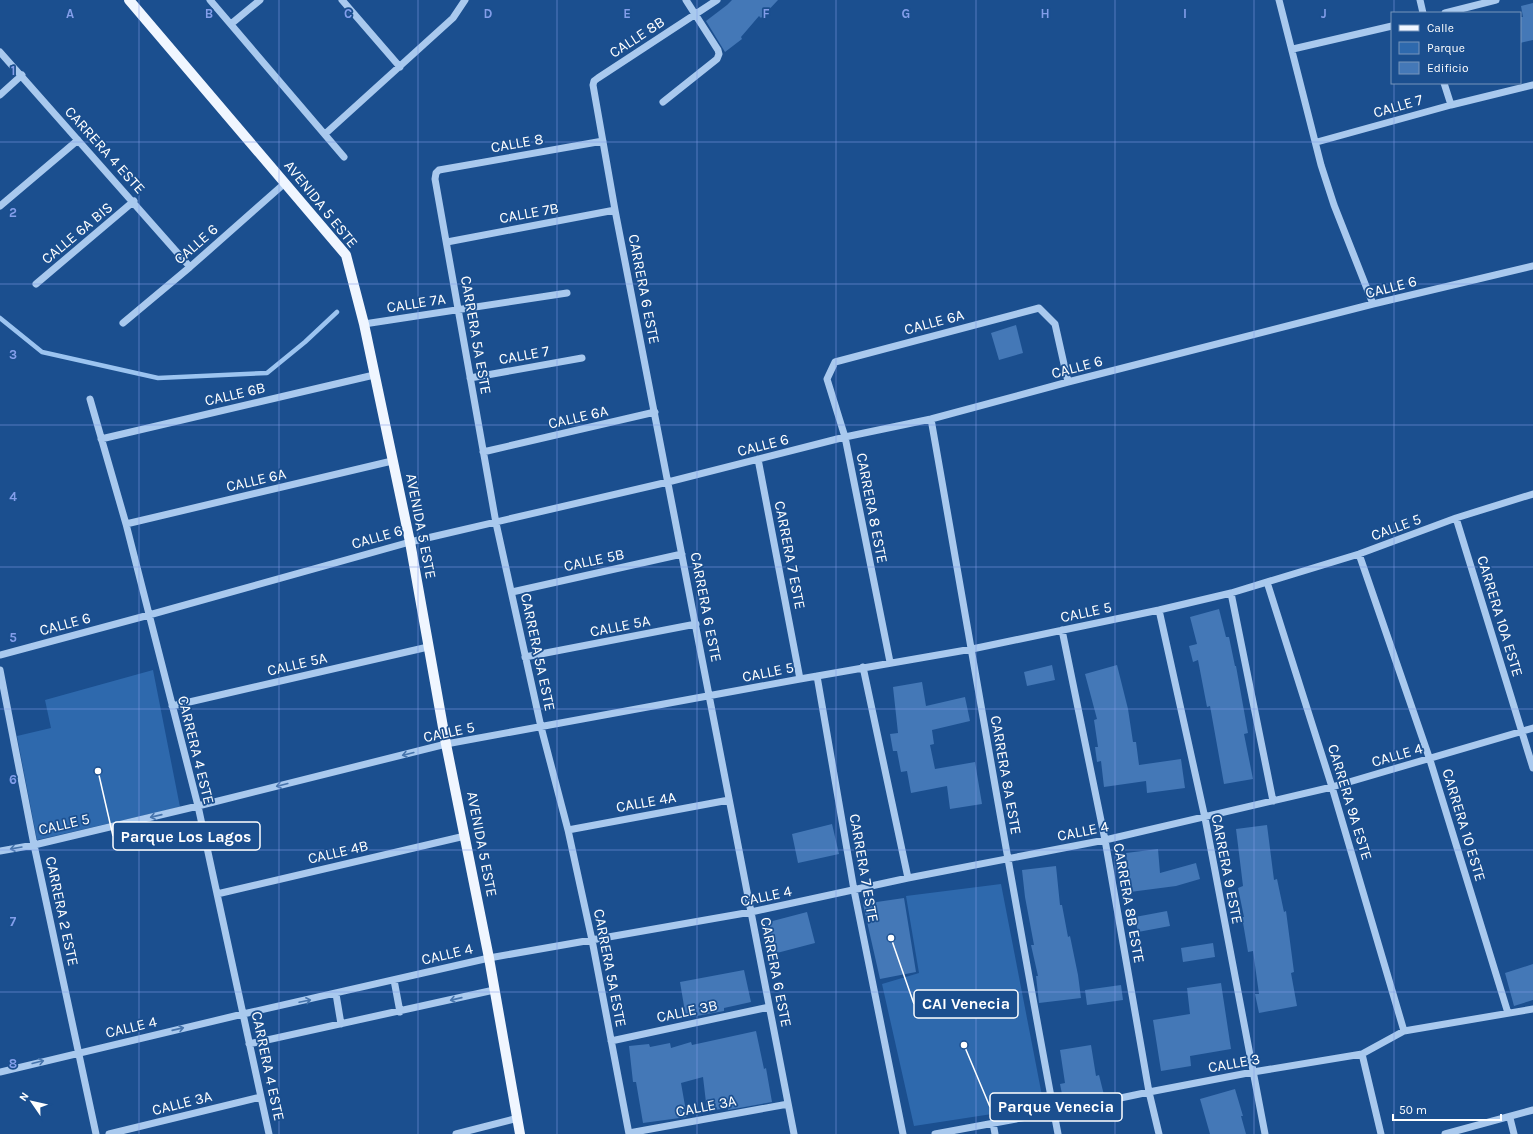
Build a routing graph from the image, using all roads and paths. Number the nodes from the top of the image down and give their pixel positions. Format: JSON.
{"nodes":[{"id":1,"x":129,"y":0,"type":"edge"},
{"id":2,"x":210,"y":0,"type":"edge"},
{"id":3,"x":260,"y":0,"type":"edge"},
{"id":4,"x":342,"y":0,"type":"edge"},
{"id":5,"x":465,"y":0,"type":"edge"},
{"id":6,"x":686,"y":0,"type":"edge"},
{"id":7,"x":717,"y":0,"type":"edge"},
{"id":8,"x":1279,"y":0,"type":"edge"},
{"id":9,"x":1420,"y":0,"type":"edge"},
{"id":10,"x":1496,"y":0,"type":"edge"},
{"id":11,"x":1423,"y":12,"type":"edge"},
{"id":12,"x":1449,"y":12,"type":"edge"},
{"id":13,"x":696,"y":15,"type":"junction"},
{"id":14,"x":231,"y":24,"type":"junction"},
{"id":15,"x":1391,"y":26,"type":"edge"},
{"id":16,"x":1293,"y":50,"type":"junction"},
{"id":17,"x":0,"y":52,"type":"edge"},
{"id":18,"x":400,"y":67,"type":"junction"},
{"id":19,"x":22,"y":75,"type":"junction"},
{"id":20,"x":1444,"y":84,"type":"edge"},
{"id":21,"x":593,"y":85,"type":"joint"},
{"id":22,"x":1533,"y":85,"type":"edge"},
{"id":23,"x":0,"y":94,"type":"edge"},
{"id":24,"x":663,"y":102,"type":"dead end"},
{"id":25,"x":1451,"y":105,"type":"junction"},
{"id":26,"x":325,"y":134,"type":"junction"},
{"id":27,"x":78,"y":140,"type":"junction"},
{"id":28,"x":603,"y":141,"type":"junction"},
{"id":29,"x":1317,"y":142,"type":"junction"},
{"id":30,"x":344,"y":157,"type":"dead end"},
{"id":31,"x":436,"y":173,"type":"joint"},
{"id":32,"x":285,"y":183,"type":"junction"},
{"id":33,"x":134,"y":201,"type":"junction"},
{"id":34,"x":0,"y":206,"type":"edge"},
{"id":35,"x":615,"y":210,"type":"junction"},
{"id":36,"x":447,"y":242,"type":"junction"},
{"id":37,"x":1533,"y":266,"type":"edge"},
{"id":38,"x":190,"y":267,"type":"junction"},
{"id":39,"x":36,"y":284,"type":"dead end"},
{"id":40,"x":567,"y":293,"type":"dead end"},
{"id":41,"x":1373,"y":304,"type":"junction"},
{"id":42,"x":458,"y":309,"type":"junction"},
{"id":43,"x":124,"y":323,"type":"dead end"},
{"id":44,"x":364,"y":324,"type":"junction"},
{"id":45,"x":582,"y":358,"type":"dead end"},
{"id":46,"x":835,"y":362,"type":"joint"},
{"id":47,"x":374,"y":375,"type":"junction"},
{"id":48,"x":470,"y":378,"type":"junction"},
{"id":49,"x":1068,"y":382,"type":"junction"},
{"id":50,"x":90,"y":399,"type":"dead end"},
{"id":51,"x":655,"y":412,"type":"junction"},
{"id":52,"x":931,"y":419,"type":"junction"},
{"id":53,"x":845,"y":437,"type":"junction"},
{"id":54,"x":101,"y":439,"type":"junction"},
{"id":55,"x":483,"y":452,"type":"junction"},
{"id":56,"x":758,"y":459,"type":"junction"},
{"id":57,"x":392,"y":461,"type":"junction"},
{"id":58,"x":668,"y":482,"type":"junction"},
{"id":59,"x":1533,"y":494,"type":"edge"},
{"id":60,"x":1456,"y":518,"type":"junction"},
{"id":61,"x":496,"y":522,"type":"junction"},
{"id":62,"x":126,"y":524,"type":"junction"},
{"id":63,"x":410,"y":542,"type":"junction"},
{"id":64,"x":682,"y":554,"type":"junction"},
{"id":65,"x":1359,"y":554,"type":"junction"},
{"id":66,"x":1267,"y":582,"type":"junction"},
{"id":67,"x":512,"y":592,"type":"junction"},
{"id":68,"x":1231,"y":593,"type":"junction"},
{"id":69,"x":1159,"y":610,"type":"junction"},
{"id":70,"x":149,"y":615,"type":"junction"},
{"id":71,"x":696,"y":624,"type":"junction"},
{"id":72,"x":1062,"y":630,"type":"junction"},
{"id":73,"x":428,"y":647,"type":"junction"},
{"id":74,"x":972,"y":649,"type":"junction"},
{"id":75,"x":0,"y":655,"type":"edge"},
{"id":76,"x":525,"y":657,"type":"junction"},
{"id":77,"x":890,"y":662,"type":"junction"},
{"id":78,"x":862,"y":667,"type":"junction"},
{"id":79,"x":0,"y":670,"type":"edge"},
{"id":80,"x":817,"y":676,"type":"junction"},
{"id":81,"x":800,"y":678,"type":"junction"},
{"id":82,"x":710,"y":696,"type":"junction"},
{"id":83,"x":172,"y":706,"type":"junction"},
{"id":84,"x":541,"y":728,"type":"junction"},
{"id":85,"x":1533,"y":728,"type":"edge"},
{"id":86,"x":1522,"y":732,"type":"junction"},
{"id":87,"x":446,"y":744,"type":"junction"},
{"id":88,"x":1430,"y":760,"type":"junction"},
{"id":89,"x":1533,"y":768,"type":"edge"},
{"id":90,"x":1332,"y":787,"type":"junction"},
{"id":91,"x":729,"y":800,"type":"junction"},
{"id":92,"x":1273,"y":800,"type":"junction"},
{"id":93,"x":198,"y":806,"type":"junction"},
{"id":94,"x":1204,"y":818,"type":"junction"},
{"id":95,"x":568,"y":830,"type":"junction"},
{"id":96,"x":465,"y":836,"type":"junction"},
{"id":97,"x":1105,"y":840,"type":"junction"},
{"id":98,"x":34,"y":845,"type":"junction"},
{"id":99,"x":0,"y":851,"type":"edge"},
{"id":100,"x":1007,"y":859,"type":"junction"},
{"id":101,"x":908,"y":878,"type":"junction"},
{"id":102,"x":854,"y":890,"type":"junction"},
{"id":103,"x":217,"y":894,"type":"junction"},
{"id":104,"x":751,"y":912,"type":"junction"},
{"id":105,"x":592,"y":940,"type":"junction"},
{"id":106,"x":489,"y":958,"type":"junction"},
{"id":107,"x":394,"y":980,"type":"junction"},
{"id":108,"x":494,"y":990,"type":"junction"},
{"id":109,"x":336,"y":994,"type":"junction"},
{"id":110,"x":769,"y":1007,"type":"junction"},
{"id":111,"x":1533,"y":1009,"type":"edge"},
{"id":112,"x":400,"y":1012,"type":"junction"},
{"id":113,"x":1508,"y":1013,"type":"junction"},
{"id":114,"x":243,"y":1014,"type":"junction"},
{"id":115,"x":341,"y":1024,"type":"junction"},
{"id":116,"x":1404,"y":1031,"type":"junction"},
{"id":117,"x":611,"y":1041,"type":"junction"},
{"id":118,"x":249,"y":1044,"type":"junction"},
{"id":119,"x":79,"y":1052,"type":"junction"},
{"id":120,"x":1362,"y":1054,"type":"junction"},
{"id":121,"x":0,"y":1072,"type":"edge"},
{"id":122,"x":1253,"y":1072,"type":"junction"},
{"id":123,"x":1149,"y":1092,"type":"junction"},
{"id":124,"x":261,"y":1097,"type":"junction"},
{"id":125,"x":788,"y":1104,"type":"junction"},
{"id":126,"x":1533,"y":1110,"type":"edge"},
{"id":127,"x":1054,"y":1112,"type":"junction"},
{"id":128,"x":518,"y":1118,"type":"junction"},
{"id":129,"x":1510,"y":1118,"type":"junction"},
{"id":130,"x":992,"y":1123,"type":"junction"},
{"id":131,"x":96,"y":1134,"type":"edge"},
{"id":132,"x":109,"y":1134,"type":"edge"},
{"id":133,"x":269,"y":1134,"type":"edge"},
{"id":134,"x":456,"y":1134,"type":"edge"},
{"id":135,"x":520,"y":1134,"type":"edge"},
{"id":136,"x":629,"y":1134,"type":"edge"},
{"id":137,"x":794,"y":1134,"type":"edge"},
{"id":138,"x":903,"y":1134,"type":"edge"},
{"id":139,"x":935,"y":1134,"type":"edge"},
{"id":140,"x":995,"y":1134,"type":"edge"},
{"id":141,"x":1058,"y":1134,"type":"edge"},
{"id":142,"x":1159,"y":1134,"type":"edge"},
{"id":143,"x":1265,"y":1134,"type":"edge"},
{"id":144,"x":1381,"y":1134,"type":"edge"},
{"id":145,"x":1445,"y":1134,"type":"edge"},
{"id":146,"x":1514,"y":1134,"type":"edge"}],
"edges":[{"from":1,"to":32,"type":"main road","name":"AVENIDA 5 ESTE"},
{"from":2,"to":14,"type":"street"},
{"from":3,"to":14,"type":"street"},
{"from":4,"to":18,"type":"street"},
{"from":5,"to":18,"type":"street"},
{"from":6,"to":13,"type":"street"},
{"from":7,"to":13,"type":"street","name":"CALLE 8B"},
{"from":8,"to":16,"type":"street"},
{"from":9,"to":11,"type":"street"},
{"from":10,"to":12,"type":"street"},
{"from":13,"to":21,"type":"street","name":"CALLE 8B"},
{"from":13,"to":24,"type":"street"},
{"from":14,"to":26,"type":"street"},
{"from":15,"to":16,"type":"street"},
{"from":16,"to":29,"type":"street"},
{"from":17,"to":19,"type":"street","name":"CARRERA 4 ESTE"},
{"from":18,"to":26,"type":"street"},
{"from":19,"to":23,"type":"street"},
{"from":19,"to":27,"type":"street","name":"CARRERA 4 ESTE"},
{"from":20,"to":25,"type":"street"},
{"from":21,"to":28,"type":"street","name":"CARRERA 6 ESTE"},
{"from":22,"to":25,"type":"street","name":"CALLE 7"},
{"from":25,"to":29,"type":"street","name":"CALLE 7"},
{"from":26,"to":30,"type":"street"},
{"from":27,"to":33,"type":"street","name":"CARRERA 4 ESTE"},
{"from":27,"to":34,"type":"street"},
{"from":28,"to":31,"type":"street","name":"CALLE 8"},
{"from":28,"to":35,"type":"street","name":"CARRERA 6 ESTE"},
{"from":29,"to":41,"type":"street"},
{"from":31,"to":36,"type":"street","name":"CARRERA 5A ESTE"},
{"from":32,"to":38,"type":"street","name":"CALLE 6"},
{"from":32,"to":44,"type":"main road","name":"AVENIDA 5 ESTE"},
{"from":33,"to":38,"type":"street","name":"CARRERA 4 ESTE"},
{"from":33,"to":39,"type":"street","name":"CALLE 6A BIS"},
{"from":35,"to":36,"type":"street","name":"CALLE 7B"},
{"from":35,"to":51,"type":"street","name":"CARRERA 6 ESTE"},
{"from":36,"to":42,"type":"street","name":"CARRERA 5A ESTE"},
{"from":37,"to":41,"type":"street","name":"CALLE 6"},
{"from":38,"to":43,"type":"street","name":"CALLE 6"},
{"from":40,"to":42,"type":"street","name":"CALLE 7A"},
{"from":41,"to":49,"type":"street","name":"CALLE 6"},
{"from":42,"to":44,"type":"street","name":"CALLE 7A"},
{"from":42,"to":48,"type":"street","name":"CARRERA 5A ESTE"},
{"from":44,"to":47,"type":"main road","name":"AVENIDA 5 ESTE"},
{"from":45,"to":48,"type":"street","name":"CALLE 7"},
{"from":46,"to":49,"type":"street","name":"CALLE 6A"},
{"from":46,"to":53,"type":"street","name":"CARRERA 8 ESTE"},
{"from":47,"to":54,"type":"street","name":"CALLE 6B"},
{"from":47,"to":57,"type":"main road","name":"AVENIDA 5 ESTE"},
{"from":48,"to":55,"type":"street","name":"CARRERA 5A ESTE"},
{"from":49,"to":52,"type":"street","name":"CALLE 6"},
{"from":50,"to":54,"type":"street","name":"CARRERA 4 ESTE"},
{"from":51,"to":55,"type":"street","name":"CALLE 6A"},
{"from":51,"to":58,"type":"street","name":"CARRERA 6 ESTE"},
{"from":52,"to":53,"type":"street","name":"CALLE 6"},
{"from":52,"to":74,"type":"street","name":"CARRERA 8A ESTE"},
{"from":53,"to":56,"type":"street","name":"CALLE 6"},
{"from":53,"to":77,"type":"street","name":"CARRERA 8 ESTE"},
{"from":54,"to":62,"type":"street","name":"CARRERA 4 ESTE"},
{"from":55,"to":61,"type":"street","name":"CARRERA 5A ESTE"},
{"from":56,"to":58,"type":"street","name":"CALLE 6"},
{"from":56,"to":81,"type":"street","name":"CARRERA 7 ESTE"},
{"from":57,"to":62,"type":"street","name":"CALLE 6A"},
{"from":57,"to":63,"type":"main road","name":"AVENIDA 5 ESTE"},
{"from":58,"to":61,"type":"street","name":"CALLE 6"},
{"from":58,"to":64,"type":"street","name":"CARRERA 6 ESTE"},
{"from":59,"to":60,"type":"street","name":"CALLE 5"},
{"from":60,"to":65,"type":"street","name":"CALLE 5"},
{"from":60,"to":86,"type":"street","name":"CARRERA 10A ESTE"},
{"from":61,"to":63,"type":"street","name":"CALLE 6"},
{"from":61,"to":67,"type":"street","name":"CARRERA 5A ESTE"},
{"from":62,"to":70,"type":"street","name":"CARRERA 4 ESTE"},
{"from":63,"to":70,"type":"street","name":"CALLE 6"},
{"from":63,"to":73,"type":"main road","name":"AVENIDA 5 ESTE"},
{"from":64,"to":67,"type":"street","name":"CALLE 5B"},
{"from":64,"to":71,"type":"street","name":"CARRERA 6 ESTE"},
{"from":65,"to":66,"type":"street","name":"CALLE 5"},
{"from":65,"to":88,"type":"street","name":"CARRERA 10 ESTE"},
{"from":66,"to":68,"type":"street","name":"CALLE 5"},
{"from":66,"to":90,"type":"street","name":"CARRERA 9A ESTE"},
{"from":67,"to":76,"type":"street","name":"CARRERA 5A ESTE"},
{"from":68,"to":69,"type":"street","name":"CALLE 5"},
{"from":68,"to":92,"type":"street"},
{"from":69,"to":72,"type":"street","name":"CALLE 5"},
{"from":69,"to":94,"type":"street","name":"CARRERA 9 ESTE"},
{"from":70,"to":75,"type":"street","name":"CALLE 6"},
{"from":70,"to":83,"type":"street","name":"CARRERA 4 ESTE"},
{"from":71,"to":76,"type":"street","name":"CALLE 5A"},
{"from":71,"to":82,"type":"street","name":"CARRERA 6 ESTE"},
{"from":72,"to":74,"type":"street","name":"CALLE 5"},
{"from":72,"to":97,"type":"street","name":"CARRERA 8B ESTE"},
{"from":73,"to":83,"type":"street","name":"CALLE 5A"},
{"from":73,"to":87,"type":"main road","name":"AVENIDA 5 ESTE"},
{"from":74,"to":77,"type":"street","name":"CALLE 5"},
{"from":74,"to":100,"type":"street","name":"CARRERA 8A ESTE"},
{"from":76,"to":84,"type":"street","name":"CARRERA 5A ESTE"},
{"from":77,"to":78,"type":"street","name":"CALLE 5"},
{"from":78,"to":80,"type":"street","name":"CALLE 5"},
{"from":78,"to":101,"type":"street"},
{"from":79,"to":98,"type":"street","name":"CARRERA 2 ESTE"},
{"from":80,"to":81,"type":"street","name":"CALLE 5"},
{"from":80,"to":102,"type":"street","name":"CARRERA 7 ESTE"},
{"from":81,"to":82,"type":"street","name":"CALLE 5"},
{"from":82,"to":84,"type":"street","name":"CALLE 5"},
{"from":82,"to":91,"type":"street","name":"CARRERA 6 ESTE"},
{"from":83,"to":93,"type":"street","name":"CARRERA 4 ESTE"},
{"from":84,"to":87,"type":"street","name":"CALLE 5"},
{"from":84,"to":95,"type":"street","name":"CARRERA 5A ESTE"},
{"from":85,"to":86,"type":"street","name":"CALLE 4"},
{"from":86,"to":88,"type":"street","name":"CALLE 4"},
{"from":86,"to":89,"type":"street","name":"CARRERA 10A ESTE"},
{"from":87,"to":93,"type":"street","name":"CALLE 5","one_way":true},
{"from":87,"to":96,"type":"main road","name":"AVENIDA 5 ESTE"},
{"from":88,"to":90,"type":"street","name":"CALLE 4"},
{"from":88,"to":113,"type":"street","name":"CARRERA 10 ESTE"},
{"from":90,"to":92,"type":"street","name":"CALLE 4"},
{"from":90,"to":116,"type":"street","name":"CARRERA 9A ESTE"},
{"from":91,"to":95,"type":"street","name":"CALLE 4A"},
{"from":91,"to":104,"type":"street","name":"CARRERA 6 ESTE"},
{"from":92,"to":94,"type":"street","name":"CALLE 4"},
{"from":93,"to":98,"type":"street","name":"CALLE 5","one_way":true},
{"from":93,"to":103,"type":"street","name":"CARRERA 4 ESTE"},
{"from":94,"to":97,"type":"street","name":"CALLE 4"},
{"from":94,"to":122,"type":"street","name":"CARRERA 9 ESTE"},
{"from":95,"to":105,"type":"street","name":"CARRERA 5A ESTE"},
{"from":96,"to":103,"type":"street","name":"CALLE 4B"},
{"from":96,"to":106,"type":"main road","name":"AVENIDA 5 ESTE"},
{"from":97,"to":100,"type":"street","name":"CALLE 4"},
{"from":97,"to":123,"type":"street","name":"CARRERA 8B ESTE"},
{"from":98,"to":99,"type":"street","name":"CALLE 5","one_way":true},
{"from":98,"to":119,"type":"street","name":"CARRERA 2 ESTE"},
{"from":100,"to":101,"type":"street","name":"CALLE 4"},
{"from":100,"to":127,"type":"street","name":"CARRERA 8A ESTE"},
{"from":101,"to":102,"type":"street","name":"CALLE 4"},
{"from":102,"to":104,"type":"street","name":"CALLE 4"},
{"from":102,"to":138,"type":"street","name":"CARRERA 7 ESTE"},
{"from":103,"to":114,"type":"street","name":"CARRERA 4 ESTE"},
{"from":104,"to":105,"type":"street","name":"CALLE 4"},
{"from":104,"to":110,"type":"street","name":"CARRERA 6 ESTE"},
{"from":105,"to":106,"type":"street","name":"CALLE 4"},
{"from":105,"to":117,"type":"street","name":"CARRERA 5A ESTE"},
{"from":106,"to":107,"type":"street","name":"CALLE 4"},
{"from":106,"to":108,"type":"main road","name":"AVENIDA 5 ESTE"},
{"from":107,"to":109,"type":"street","name":"CALLE 4"},
{"from":107,"to":112,"type":"street"},
{"from":108,"to":112,"type":"street","one_way":true},
{"from":108,"to":128,"type":"main road","name":"AVENIDA 5 ESTE"},
{"from":114,"to":109,"type":"street","name":"CALLE 4","one_way":true},
{"from":109,"to":115,"type":"street"},
{"from":110,"to":117,"type":"street","name":"CALLE 3B"},
{"from":110,"to":125,"type":"street","name":"CARRERA 6 ESTE"},
{"from":111,"to":113,"type":"street","name":"CALLE 3"},
{"from":112,"to":115,"type":"street"},
{"from":113,"to":116,"type":"street","name":"CALLE 3"},
{"from":114,"to":118,"type":"street","name":"CARRERA 4 ESTE"},
{"from":119,"to":114,"type":"street","name":"CALLE 4","one_way":true},
{"from":115,"to":118,"type":"street"},
{"from":116,"to":120,"type":"street","name":"CALLE 3"},
{"from":117,"to":136,"type":"street","name":"CARRERA 5A ESTE"},
{"from":118,"to":124,"type":"street","name":"CARRERA 4 ESTE"},
{"from":121,"to":119,"type":"street","name":"CALLE 4","one_way":true},
{"from":119,"to":131,"type":"street","name":"CARRERA 2 ESTE"},
{"from":120,"to":122,"type":"street","name":"CALLE 3"},
{"from":120,"to":144,"type":"street"},
{"from":122,"to":123,"type":"street","name":"CALLE 3"},
{"from":122,"to":143,"type":"street","name":"CARRERA 9 ESTE"},
{"from":123,"to":127,"type":"street","name":"CALLE 3"},
{"from":123,"to":142,"type":"street","name":"CARRERA 8B ESTE"},
{"from":124,"to":132,"type":"street","name":"CALLE 3A"},
{"from":124,"to":133,"type":"street","name":"CARRERA 4 ESTE"},
{"from":125,"to":136,"type":"street","name":"CALLE 3A"},
{"from":125,"to":137,"type":"street","name":"CARRERA 6 ESTE"},
{"from":126,"to":129,"type":"street"},
{"from":127,"to":130,"type":"street","name":"CALLE 3"},
{"from":127,"to":141,"type":"street","name":"CARRERA 8A ESTE"},
{"from":128,"to":134,"type":"street"},
{"from":128,"to":135,"type":"main road","name":"AVENIDA 5 ESTE"},
{"from":129,"to":145,"type":"street"},
{"from":129,"to":146,"type":"street"},
{"from":130,"to":139,"type":"street","name":"CALLE 3"},
{"from":130,"to":140,"type":"street"}]}
